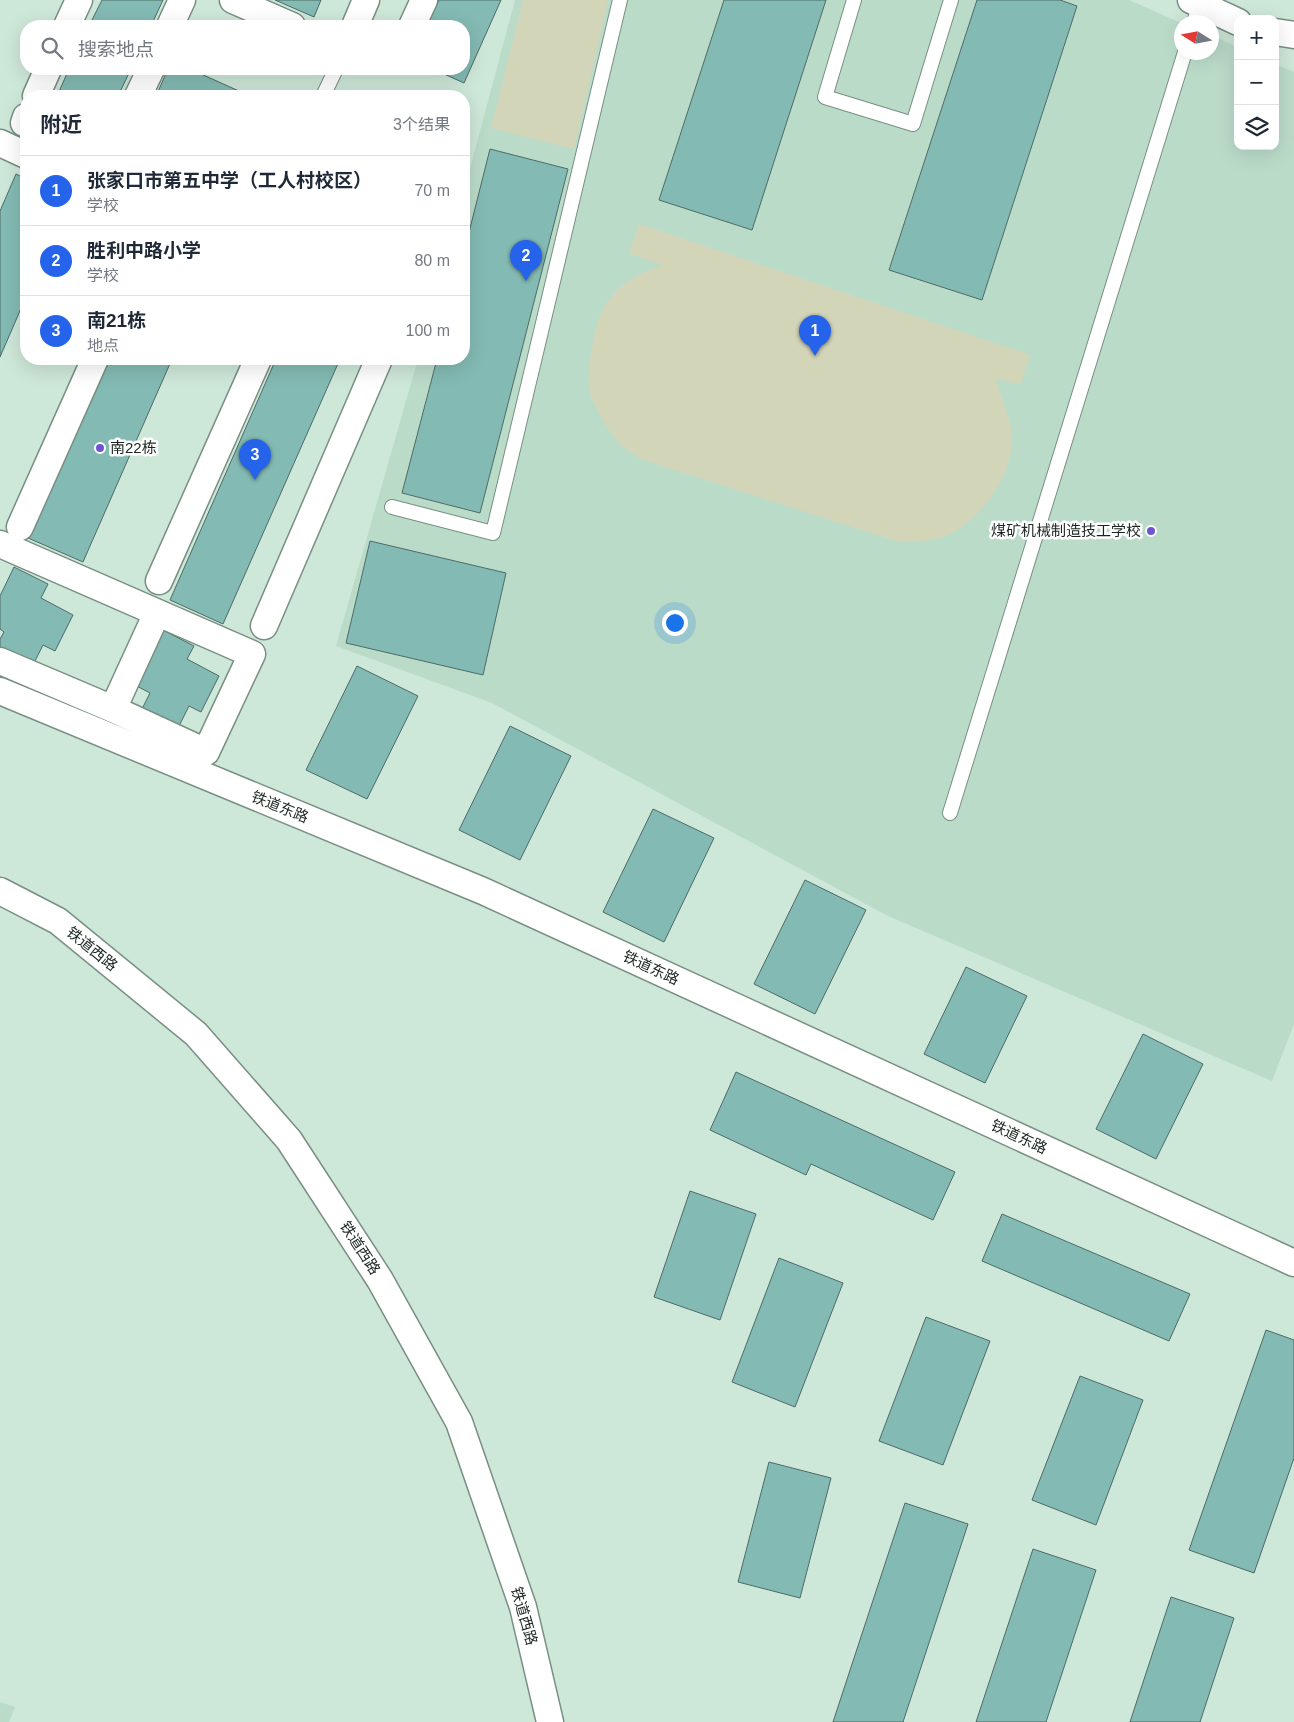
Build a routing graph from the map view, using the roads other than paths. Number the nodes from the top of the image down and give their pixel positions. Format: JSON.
{"nodes":[{"id":1,"x":79,"y":0,"type":"edge"},
{"id":2,"x":182,"y":0,"type":"edge"},
{"id":3,"x":366,"y":0,"type":"edge"},
{"id":4,"x":424,"y":0,"type":"edge"},
{"id":5,"x":620,"y":0,"type":"edge"},
{"id":6,"x":854,"y":0,"type":"edge"},
{"id":7,"x":951,"y":0,"type":"edge"},
{"id":8,"x":236,"y":1,"type":"edge"},
{"id":9,"x":1195,"y":9,"type":"edge"},
{"id":10,"x":70,"y":20,"type":"edge"},
{"id":11,"x":173,"y":20,"type":"edge"},
{"id":12,"x":279,"y":20,"type":"edge"},
{"id":13,"x":357,"y":20,"type":"edge"},
{"id":14,"x":415,"y":20,"type":"edge"},
{"id":15,"x":1234,"y":21,"type":"edge"},
{"id":16,"x":1279,"y":33,"type":"edge"},
{"id":17,"x":1294,"y":35,"type":"edge"},
{"id":18,"x":1183,"y":60,"type":"edge"},
{"id":19,"x":45,"y":75,"type":"edge"},
{"id":20,"x":148,"y":75,"type":"edge"},
{"id":21,"x":333,"y":75,"type":"edge"},
{"id":22,"x":39,"y":90,"type":"edge"},
{"id":23,"x":141,"y":90,"type":"edge"},
{"id":24,"x":326,"y":90,"type":"edge"},
{"id":25,"x":92,"y":365,"type":"edge"},
{"id":26,"x":255,"y":365,"type":"edge"},
{"id":27,"x":376,"y":365,"type":"edge"},
{"id":28,"x":392,"y":507,"type":"dead end"},
{"id":29,"x":20,"y":527,"type":"dead end"},
{"id":30,"x":0,"y":544,"type":"edge"},
{"id":31,"x":159,"y":581,"type":"dead end"},
{"id":32,"x":157,"y":613,"type":"junction"},
{"id":33,"x":264,"y":626,"type":"dead end"},
{"id":34,"x":0,"y":660,"type":"edge"},
{"id":35,"x":0,"y":692,"type":"edge"},
{"id":36,"x":113,"y":709,"type":"junction"},
{"id":37,"x":950,"y":813,"type":"dead end"},
{"id":38,"x":0,"y":891,"type":"edge"},
{"id":39,"x":1294,"y":1263,"type":"edge"},
{"id":40,"x":550,"y":1722,"type":"edge"}],
"edges":[{"from":1,"to":10,"type":"street"},
{"from":2,"to":11,"type":"street"},
{"from":3,"to":13,"type":"street"},
{"from":4,"to":14,"type":"street"},
{"from":5,"to":28,"type":"lane"},
{"from":6,"to":7,"type":"lane"},
{"from":8,"to":12,"type":"street"},
{"from":9,"to":15,"type":"street"},
{"from":16,"to":17,"type":"street"},
{"from":18,"to":37,"type":"lane"},
{"from":19,"to":22,"type":"street"},
{"from":20,"to":23,"type":"street"},
{"from":21,"to":24,"type":"lane"},
{"from":25,"to":29,"type":"street"},
{"from":26,"to":31,"type":"street"},
{"from":27,"to":33,"type":"street"},
{"from":30,"to":32,"type":"street"},
{"from":32,"to":36,"type":"street"},
{"from":32,"to":36,"type":"street"},
{"from":34,"to":36,"type":"street"},
{"from":35,"to":39,"type":"street","name":"铁道东路"},
{"from":38,"to":40,"type":"street","name":"铁道西路"}]}
